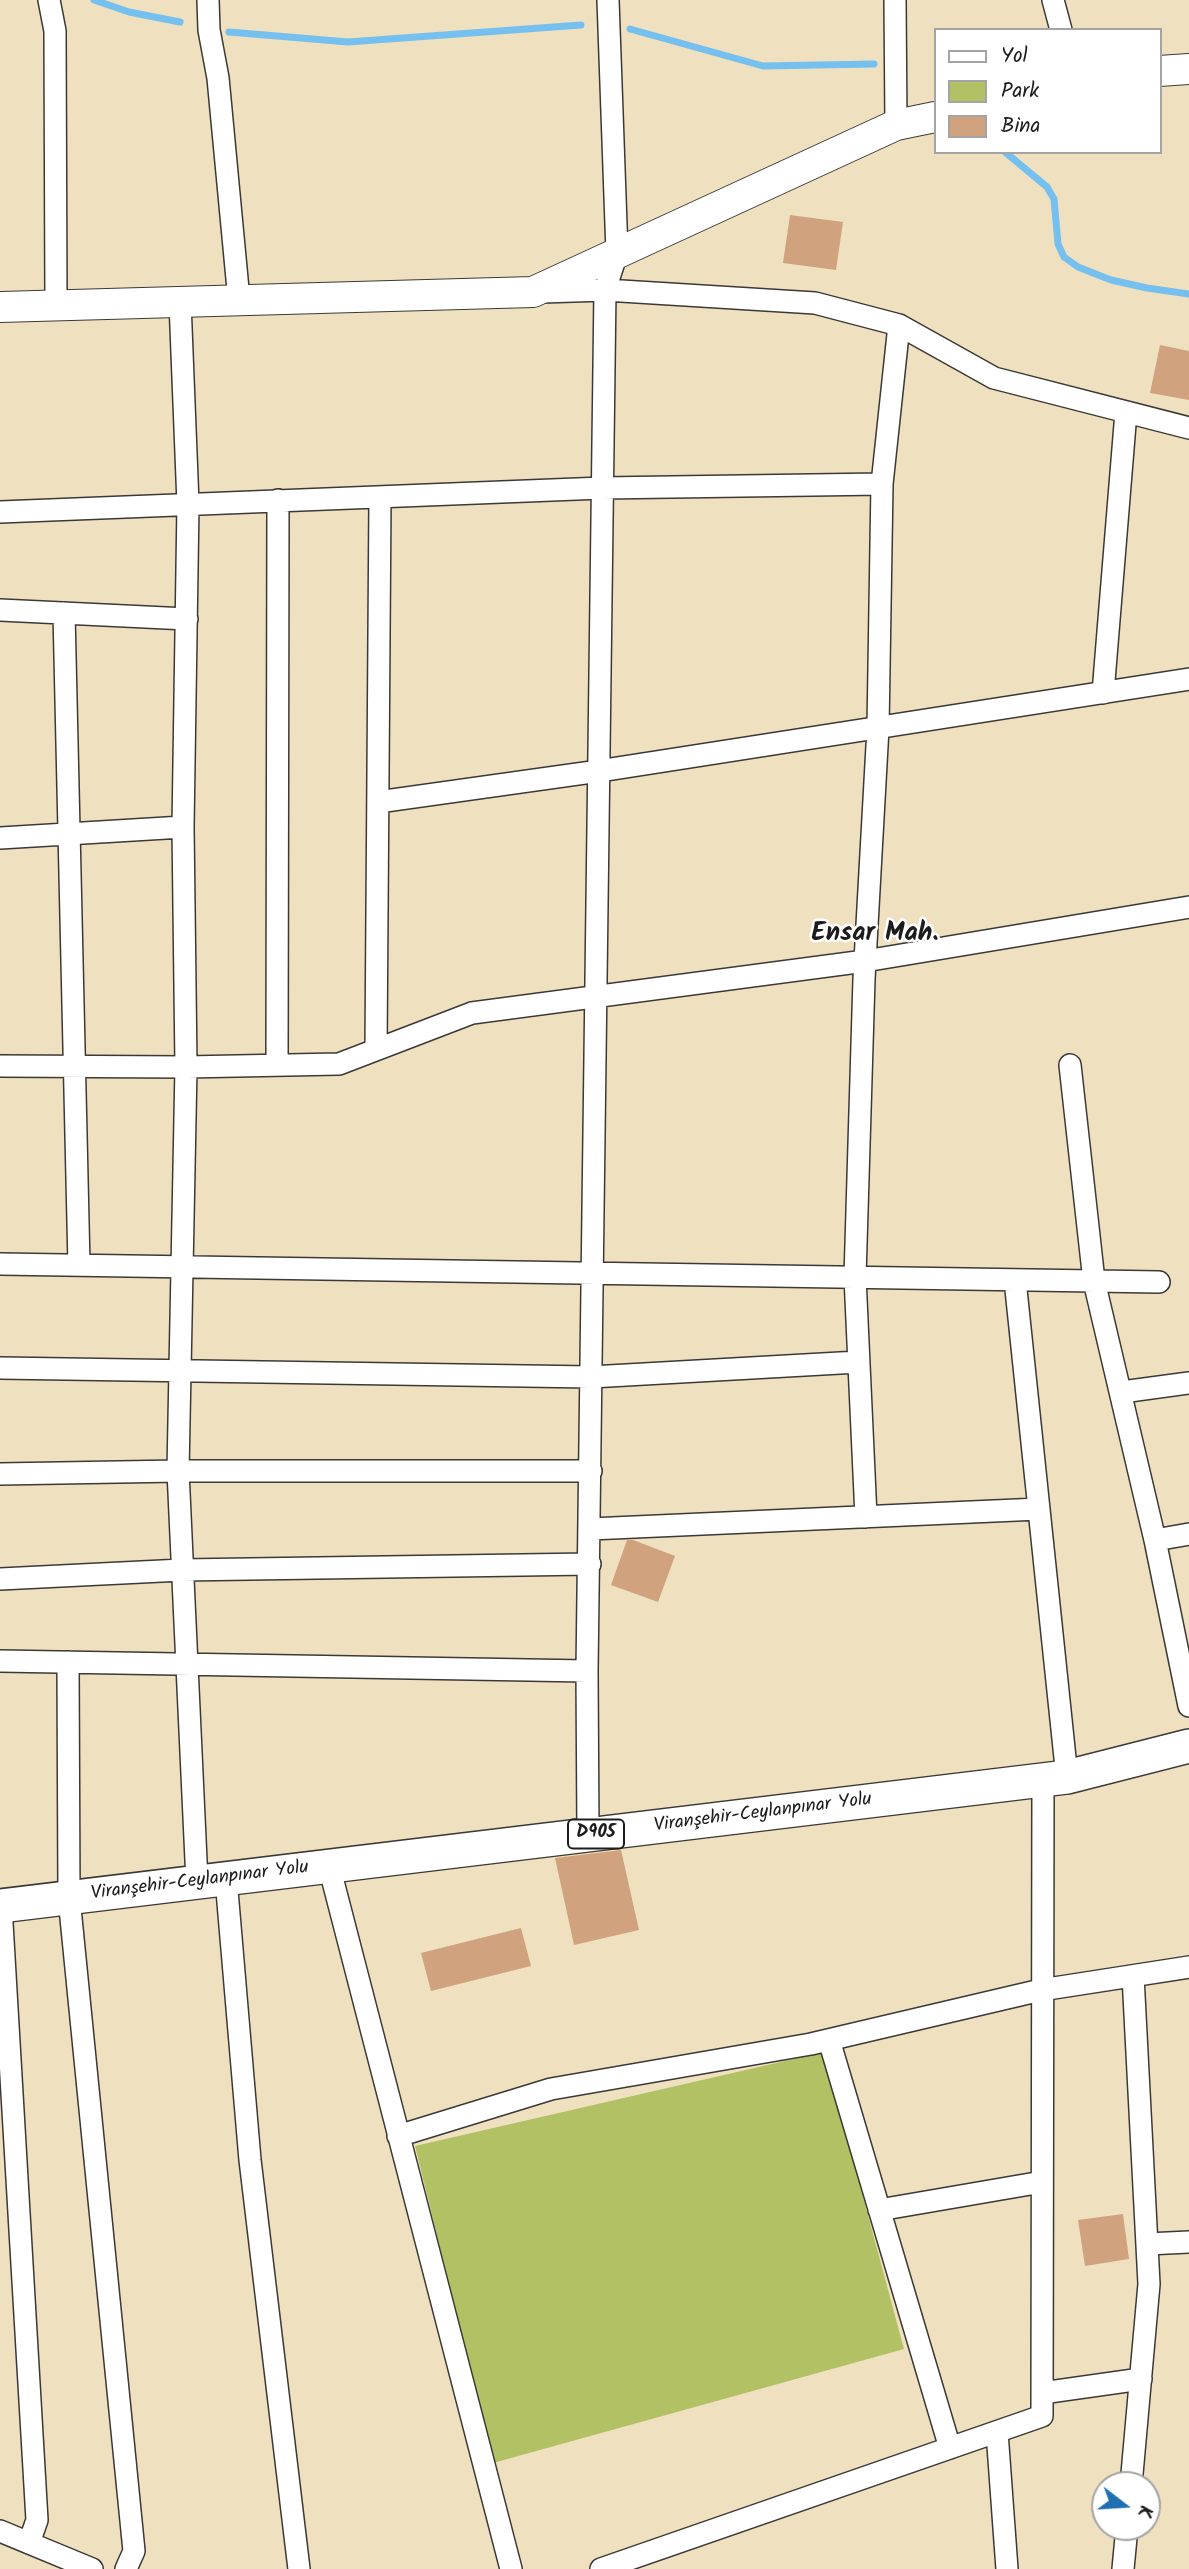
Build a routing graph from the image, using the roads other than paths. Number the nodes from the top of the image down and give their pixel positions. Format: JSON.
{"nodes":[{"id":1,"x":49,"y":0,"type":"edge"},
{"id":2,"x":208,"y":0,"type":"edge"},
{"id":3,"x":608,"y":0,"type":"edge"},
{"id":4,"x":895,"y":0,"type":"edge"},
{"id":5,"x":1053,"y":0,"type":"edge"},
{"id":6,"x":1060,"y":28,"type":"edge"},
{"id":7,"x":1189,"y":69,"type":"edge"},
{"id":8,"x":1161,"y":71,"type":"edge"},
{"id":9,"x":934,"y":117,"type":"edge"},
{"id":10,"x":896,"y":125,"type":"junction"},
{"id":11,"x":617,"y":253,"type":"junction"},
{"id":12,"x":605,"y":290,"type":"junction"},
{"id":13,"x":533,"y":292,"type":"junction"},
{"id":14,"x":239,"y":300,"type":"junction"},
{"id":15,"x":180,"y":302,"type":"junction"},
{"id":16,"x":56,"y":305,"type":"junction"},
{"id":17,"x":0,"y":307,"type":"edge"},
{"id":18,"x":899,"y":325,"type":"junction"},
{"id":19,"x":1126,"y":412,"type":"junction"},
{"id":20,"x":1189,"y":428,"type":"edge"},
{"id":21,"x":882,"y":484,"type":"junction"},
{"id":22,"x":603,"y":488,"type":"junction"},
{"id":23,"x":380,"y":496,"type":"junction"},
{"id":24,"x":278,"y":500,"type":"junction"},
{"id":25,"x":188,"y":504,"type":"junction"},
{"id":26,"x":0,"y":512,"type":"edge"},
{"id":27,"x":0,"y":610,"type":"edge"},
{"id":28,"x":64,"y":613,"type":"junction"},
{"id":29,"x":187,"y":619,"type":"junction"},
{"id":30,"x":1189,"y":679,"type":"edge"},
{"id":31,"x":1103,"y":693,"type":"junction"},
{"id":32,"x":877,"y":729,"type":"junction"},
{"id":33,"x":598,"y":771,"type":"junction"},
{"id":34,"x":378,"y":802,"type":"junction"},
{"id":35,"x":183,"y":827,"type":"junction"},
{"id":36,"x":71,"y":834,"type":"junction"},
{"id":37,"x":0,"y":838,"type":"edge"},
{"id":38,"x":1189,"y":907,"type":"edge"},
{"id":39,"x":865,"y":961,"type":"junction"},
{"id":40,"x":596,"y":997,"type":"junction"},
{"id":41,"x":376,"y":1049,"type":"junction"},
{"id":42,"x":277,"y":1065,"type":"junction"},
{"id":43,"x":1070,"y":1065,"type":"dead end"},
{"id":44,"x":0,"y":1066,"type":"edge"},
{"id":45,"x":76,"y":1067,"type":"junction"},
{"id":46,"x":186,"y":1067,"type":"junction"},
{"id":47,"x":0,"y":1264,"type":"edge"},
{"id":48,"x":79,"y":1265,"type":"junction"},
{"id":49,"x":183,"y":1267,"type":"junction"},
{"id":50,"x":592,"y":1273,"type":"junction"},
{"id":51,"x":855,"y":1278,"type":"junction"},
{"id":52,"x":1015,"y":1280,"type":"junction"},
{"id":53,"x":1094,"y":1281,"type":"junction"},
{"id":54,"x":1159,"y":1282,"type":"dead end"},
{"id":55,"x":858,"y":1362,"type":"junction"},
{"id":56,"x":0,"y":1368,"type":"edge"},
{"id":57,"x":179,"y":1371,"type":"junction"},
{"id":58,"x":591,"y":1377,"type":"junction"},
{"id":59,"x":1189,"y":1383,"type":"edge"},
{"id":60,"x":1122,"y":1392,"type":"junction"},
{"id":61,"x":178,"y":1471,"type":"junction"},
{"id":62,"x":591,"y":1471,"type":"junction"},
{"id":63,"x":0,"y":1474,"type":"edge"},
{"id":64,"x":1039,"y":1509,"type":"junction"},
{"id":65,"x":866,"y":1517,"type":"junction"},
{"id":66,"x":590,"y":1529,"type":"junction"},
{"id":67,"x":1189,"y":1534,"type":"edge"},
{"id":68,"x":1155,"y":1540,"type":"junction"},
{"id":69,"x":590,"y":1564,"type":"junction"},
{"id":70,"x":182,"y":1570,"type":"junction"},
{"id":71,"x":0,"y":1579,"type":"edge"},
{"id":72,"x":0,"y":1661,"type":"edge"},
{"id":73,"x":68,"y":1662,"type":"junction"},
{"id":74,"x":187,"y":1664,"type":"junction"},
{"id":75,"x":587,"y":1671,"type":"junction"},
{"id":76,"x":1189,"y":1706,"type":"edge"},
{"id":77,"x":1189,"y":1746,"type":"edge"},
{"id":78,"x":1055,"y":1779,"type":"junction"},
{"id":79,"x":588,"y":1835,"type":"junction"},
{"id":80,"x":329,"y":1866,"type":"junction"},
{"id":81,"x":211,"y":1880,"type":"junction"},
{"id":82,"x":69,"y":1898,"type":"junction"},
{"id":83,"x":0,"y":1906,"type":"edge"},
{"id":84,"x":1189,"y":1967,"type":"edge"},
{"id":85,"x":1133,"y":1976,"type":"junction"},
{"id":86,"x":1041,"y":1990,"type":"junction"},
{"id":87,"x":829,"y":2040,"type":"junction"},
{"id":88,"x":398,"y":2136,"type":"junction"},
{"id":89,"x":1042,"y":2182,"type":"junction"},
{"id":90,"x":879,"y":2210,"type":"junction"},
{"id":91,"x":1189,"y":2242,"type":"edge"},
{"id":92,"x":1147,"y":2244,"type":"junction"},
{"id":93,"x":1141,"y":2379,"type":"junction"},
{"id":94,"x":1042,"y":2393,"type":"junction"},
{"id":95,"x":998,"y":2432,"type":"junction"},
{"id":96,"x":950,"y":2448,"type":"junction"},
{"id":97,"x":1132,"y":2471,"type":"edge"},
{"id":98,"x":0,"y":2531,"type":"edge"},
{"id":99,"x":1126,"y":2541,"type":"edge"},
{"id":100,"x":29,"y":2543,"type":"junction"},
{"id":101,"x":92,"y":2569,"type":"edge"},
{"id":102,"x":126,"y":2569,"type":"edge"},
{"id":103,"x":299,"y":2569,"type":"edge"},
{"id":104,"x":511,"y":2569,"type":"edge"},
{"id":105,"x":601,"y":2569,"type":"edge"},
{"id":106,"x":1007,"y":2569,"type":"edge"},
{"id":107,"x":1123,"y":2569,"type":"edge"}],
"edges":[{"from":1,"to":16,"type":"street"},
{"from":2,"to":14,"type":"street"},
{"from":3,"to":11,"type":"street"},
{"from":4,"to":10,"type":"street"},
{"from":5,"to":6,"type":"street"},
{"from":7,"to":8,"type":"street"},
{"from":9,"to":10,"type":"street"},
{"from":10,"to":11,"type":"street"},
{"from":11,"to":12,"type":"street"},
{"from":11,"to":13,"type":"street"},
{"from":12,"to":13,"type":"street"},
{"from":12,"to":18,"type":"street"},
{"from":12,"to":22,"type":"street"},
{"from":13,"to":14,"type":"street"},
{"from":14,"to":15,"type":"street"},
{"from":15,"to":16,"type":"street"},
{"from":15,"to":25,"type":"street"},
{"from":16,"to":17,"type":"street"},
{"from":18,"to":19,"type":"street"},
{"from":18,"to":21,"type":"street"},
{"from":19,"to":20,"type":"street"},
{"from":19,"to":31,"type":"street"},
{"from":21,"to":22,"type":"street"},
{"from":21,"to":32,"type":"street"},
{"from":22,"to":23,"type":"street"},
{"from":22,"to":33,"type":"street"},
{"from":23,"to":24,"type":"street"},
{"from":23,"to":34,"type":"street"},
{"from":24,"to":25,"type":"street"},
{"from":24,"to":42,"type":"street"},
{"from":25,"to":26,"type":"street"},
{"from":25,"to":29,"type":"street"},
{"from":27,"to":28,"type":"street"},
{"from":28,"to":29,"type":"street"},
{"from":28,"to":36,"type":"street"},
{"from":29,"to":35,"type":"street"},
{"from":30,"to":31,"type":"street"},
{"from":31,"to":32,"type":"street"},
{"from":32,"to":33,"type":"street"},
{"from":32,"to":39,"type":"street"},
{"from":33,"to":34,"type":"street"},
{"from":33,"to":40,"type":"street"},
{"from":34,"to":41,"type":"street"},
{"from":35,"to":36,"type":"street"},
{"from":35,"to":46,"type":"street"},
{"from":36,"to":37,"type":"street"},
{"from":36,"to":45,"type":"street"},
{"from":38,"to":39,"type":"street"},
{"from":39,"to":40,"type":"street"},
{"from":39,"to":51,"type":"street"},
{"from":40,"to":41,"type":"street"},
{"from":40,"to":50,"type":"street"},
{"from":41,"to":42,"type":"street"},
{"from":42,"to":46,"type":"street"},
{"from":43,"to":53,"type":"street"},
{"from":44,"to":45,"type":"street"},
{"from":45,"to":46,"type":"street"},
{"from":45,"to":48,"type":"street"},
{"from":46,"to":49,"type":"street"},
{"from":47,"to":48,"type":"street"},
{"from":48,"to":49,"type":"street"},
{"from":49,"to":50,"type":"street"},
{"from":49,"to":57,"type":"street"},
{"from":50,"to":51,"type":"street"},
{"from":50,"to":58,"type":"street"},
{"from":51,"to":52,"type":"street"},
{"from":51,"to":55,"type":"street"},
{"from":52,"to":53,"type":"street"},
{"from":52,"to":64,"type":"street"},
{"from":53,"to":54,"type":"street"},
{"from":53,"to":60,"type":"street"},
{"from":55,"to":58,"type":"street"},
{"from":55,"to":65,"type":"street"},
{"from":56,"to":57,"type":"street"},
{"from":57,"to":58,"type":"street"},
{"from":57,"to":61,"type":"street"},
{"from":58,"to":62,"type":"street"},
{"from":59,"to":60,"type":"street"},
{"from":60,"to":68,"type":"street"},
{"from":61,"to":62,"type":"street"},
{"from":61,"to":63,"type":"street"},
{"from":61,"to":70,"type":"street"},
{"from":62,"to":66,"type":"street"},
{"from":64,"to":65,"type":"street"},
{"from":64,"to":78,"type":"street"},
{"from":65,"to":66,"type":"street"},
{"from":66,"to":69,"type":"street"},
{"from":67,"to":68,"type":"street"},
{"from":68,"to":76,"type":"street"},
{"from":69,"to":70,"type":"street"},
{"from":69,"to":75,"type":"street"},
{"from":70,"to":71,"type":"street"},
{"from":70,"to":74,"type":"street"},
{"from":72,"to":73,"type":"street"},
{"from":73,"to":74,"type":"street"},
{"from":73,"to":82,"type":"street"},
{"from":74,"to":75,"type":"street"},
{"from":74,"to":81,"type":"street"},
{"from":75,"to":79,"type":"street"},
{"from":77,"to":78,"type":"main road","name":"Viranşehir-Ceylanpınar Yolu","number":"D905"},
{"from":78,"to":79,"type":"main road","name":"Viranşehir-Ceylanpınar Yolu","number":"D905"},
{"from":78,"to":86,"type":"street"},
{"from":79,"to":80,"type":"main road","name":"Viranşehir-Ceylanpınar Yolu","number":"D905"},
{"from":80,"to":81,"type":"main road","name":"Viranşehir-Ceylanpınar Yolu","number":"D905"},
{"from":80,"to":88,"type":"street"},
{"from":81,"to":82,"type":"main road","name":"Viranşehir-Ceylanpınar Yolu","number":"D905"},
{"from":81,"to":103,"type":"street"},
{"from":82,"to":83,"type":"main road","name":"Viranşehir-Ceylanpınar Yolu","number":"D905"},
{"from":82,"to":102,"type":"street"},
{"from":83,"to":100,"type":"street"},
{"from":84,"to":85,"type":"street"},
{"from":85,"to":86,"type":"street"},
{"from":85,"to":92,"type":"street"},
{"from":86,"to":87,"type":"street"},
{"from":86,"to":89,"type":"street"},
{"from":87,"to":88,"type":"street"},
{"from":87,"to":90,"type":"street"},
{"from":88,"to":104,"type":"street"},
{"from":89,"to":90,"type":"street"},
{"from":89,"to":94,"type":"street"},
{"from":90,"to":96,"type":"street"},
{"from":91,"to":92,"type":"street"},
{"from":92,"to":93,"type":"street"},
{"from":93,"to":94,"type":"street"},
{"from":93,"to":97,"type":"street"},
{"from":94,"to":95,"type":"street"},
{"from":95,"to":96,"type":"street"},
{"from":95,"to":106,"type":"street"},
{"from":96,"to":105,"type":"street"},
{"from":98,"to":100,"type":"street"},
{"from":99,"to":107,"type":"street"},
{"from":100,"to":101,"type":"street"}]}
